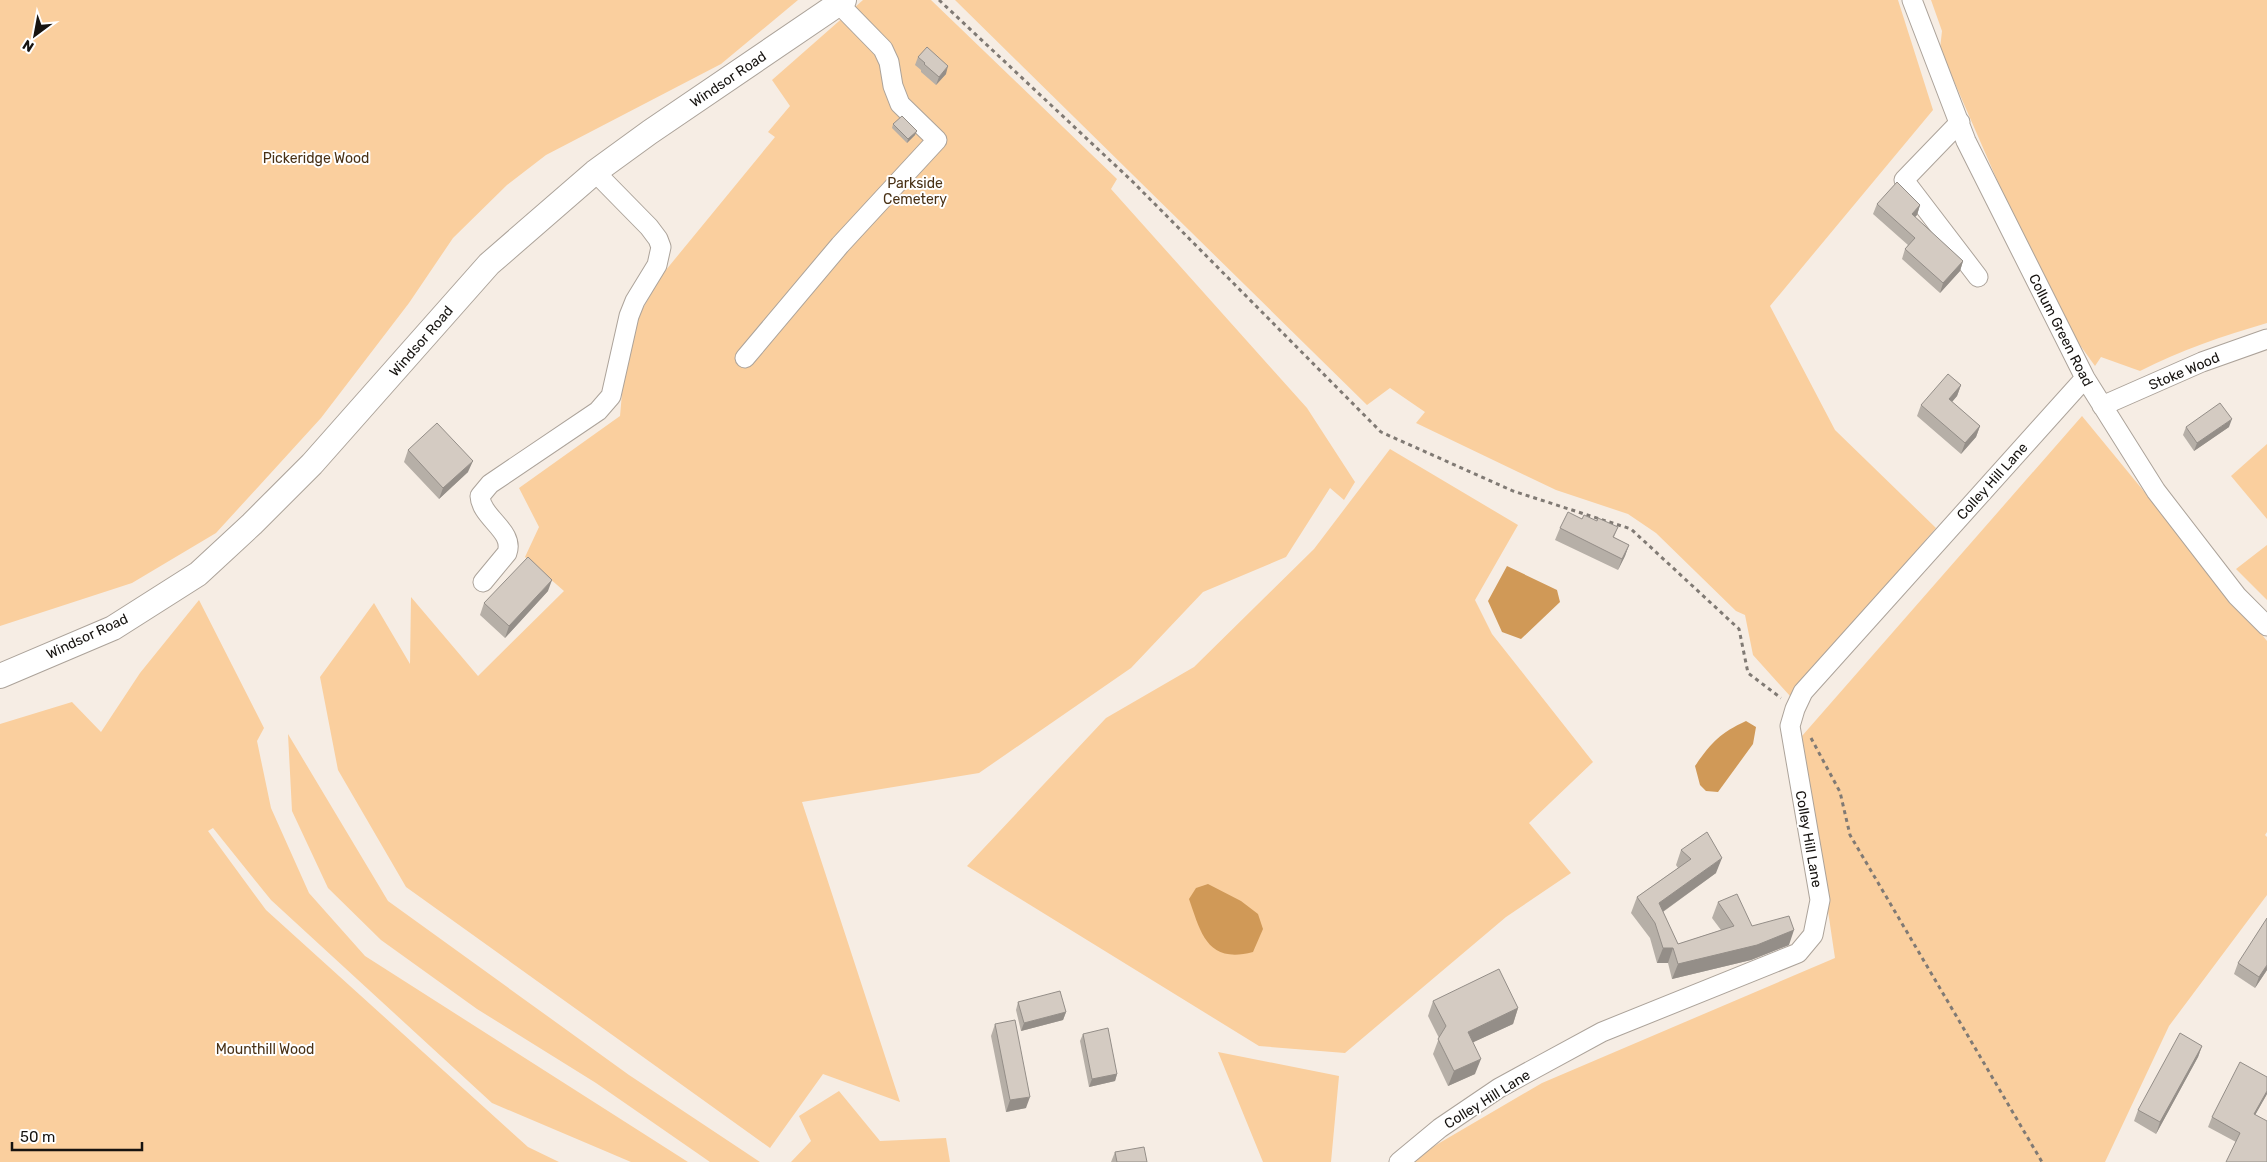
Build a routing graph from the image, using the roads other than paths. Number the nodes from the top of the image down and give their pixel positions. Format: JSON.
{"nodes":[{"id":1,"x":1912,"y":0,"type":"edge"},
{"id":2,"x":842,"y":2,"type":"edge"},
{"id":3,"x":1960,"y":122,"type":"junction"},
{"id":4,"x":595,"y":172,"type":"junction"},
{"id":5,"x":1978,"y":277,"type":"dead end"},
{"id":6,"x":2267,"y":339,"type":"edge"},
{"id":7,"x":745,"y":358,"type":"dead end"},
{"id":8,"x":2085,"y":378,"type":"junction"},
{"id":9,"x":2102,"y":406,"type":"junction"},
{"id":10,"x":483,"y":582,"type":"dead end"},
{"id":11,"x":2267,"y":626,"type":"edge"},
{"id":12,"x":0,"y":676,"type":"edge"},
{"id":13,"x":1399,"y":1162,"type":"edge"}],
"edges":[{"from":1,"to":3,"type":"street","name":"Collum Green Road"},
{"from":2,"to":4,"type":"main road","name":"Windsor Road"},
{"from":2,"to":7,"type":"street"},
{"from":3,"to":5,"type":"street"},
{"from":3,"to":8,"type":"street","name":"Collum Green Road"},
{"from":4,"to":10,"type":"street"},
{"from":4,"to":12,"type":"main road","name":"Windsor Road"},
{"from":6,"to":9,"type":"street","name":"Stoke Wood"},
{"from":8,"to":9,"type":"street","name":"Collum Green Road"},
{"from":8,"to":13,"type":"street","name":"Colley Hill Lane"},
{"from":9,"to":11,"type":"street","name":"Collum Green Road"}]}
